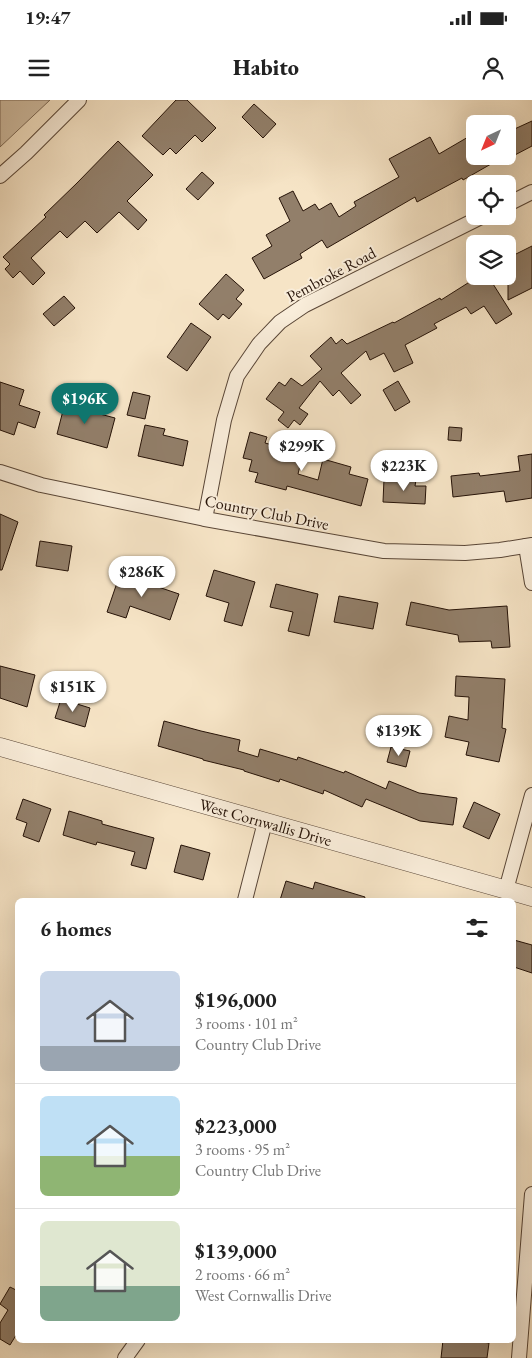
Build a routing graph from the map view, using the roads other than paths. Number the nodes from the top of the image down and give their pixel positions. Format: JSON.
{"nodes":[{"id":1,"x":79,"y":100,"type":"edge"},
{"id":2,"x":0,"y":176,"type":"edge"},
{"id":3,"x":532,"y":192,"type":"edge"},
{"id":4,"x":516,"y":200,"type":"edge"},
{"id":5,"x":466,"y":225,"type":"edge"},
{"id":6,"x":0,"y":472,"type":"edge"},
{"id":7,"x":205,"y":518,"type":"junction"},
{"id":8,"x":529,"y":545,"type":"edge"},
{"id":9,"x":532,"y":583,"type":"edge"},
{"id":10,"x":0,"y":747,"type":"edge"},
{"id":11,"x":532,"y":795,"type":"edge"},
{"id":12,"x":265,"y":822,"type":"junction"},
{"id":13,"x":506,"y":890,"type":"junction"},
{"id":14,"x":532,"y":897,"type":"edge"},
{"id":15,"x":246,"y":898,"type":"edge"},
{"id":16,"x":532,"y":1194,"type":"edge"},
{"id":17,"x":136,"y":1343,"type":"edge"},
{"id":18,"x":125,"y":1358,"type":"edge"},
{"id":19,"x":519,"y":1358,"type":"edge"}],
"edges":[{"from":1,"to":2,"type":"street"},
{"from":3,"to":4,"type":"street"},
{"from":5,"to":7,"type":"street","name":"Pembroke Road"},
{"from":6,"to":7,"type":"street","name":"Country Club Drive"},
{"from":7,"to":8,"type":"street","name":"Country Club Drive"},
{"from":8,"to":9,"type":"street"},
{"from":10,"to":12,"type":"street","name":"West Cornwallis Drive"},
{"from":11,"to":13,"type":"street"},
{"from":12,"to":13,"type":"street","name":"West Cornwallis Drive"},
{"from":12,"to":15,"type":"street"},
{"from":13,"to":14,"type":"street","name":"West Cornwallis Drive"},
{"from":16,"to":19,"type":"street"},
{"from":17,"to":18,"type":"street"}]}
